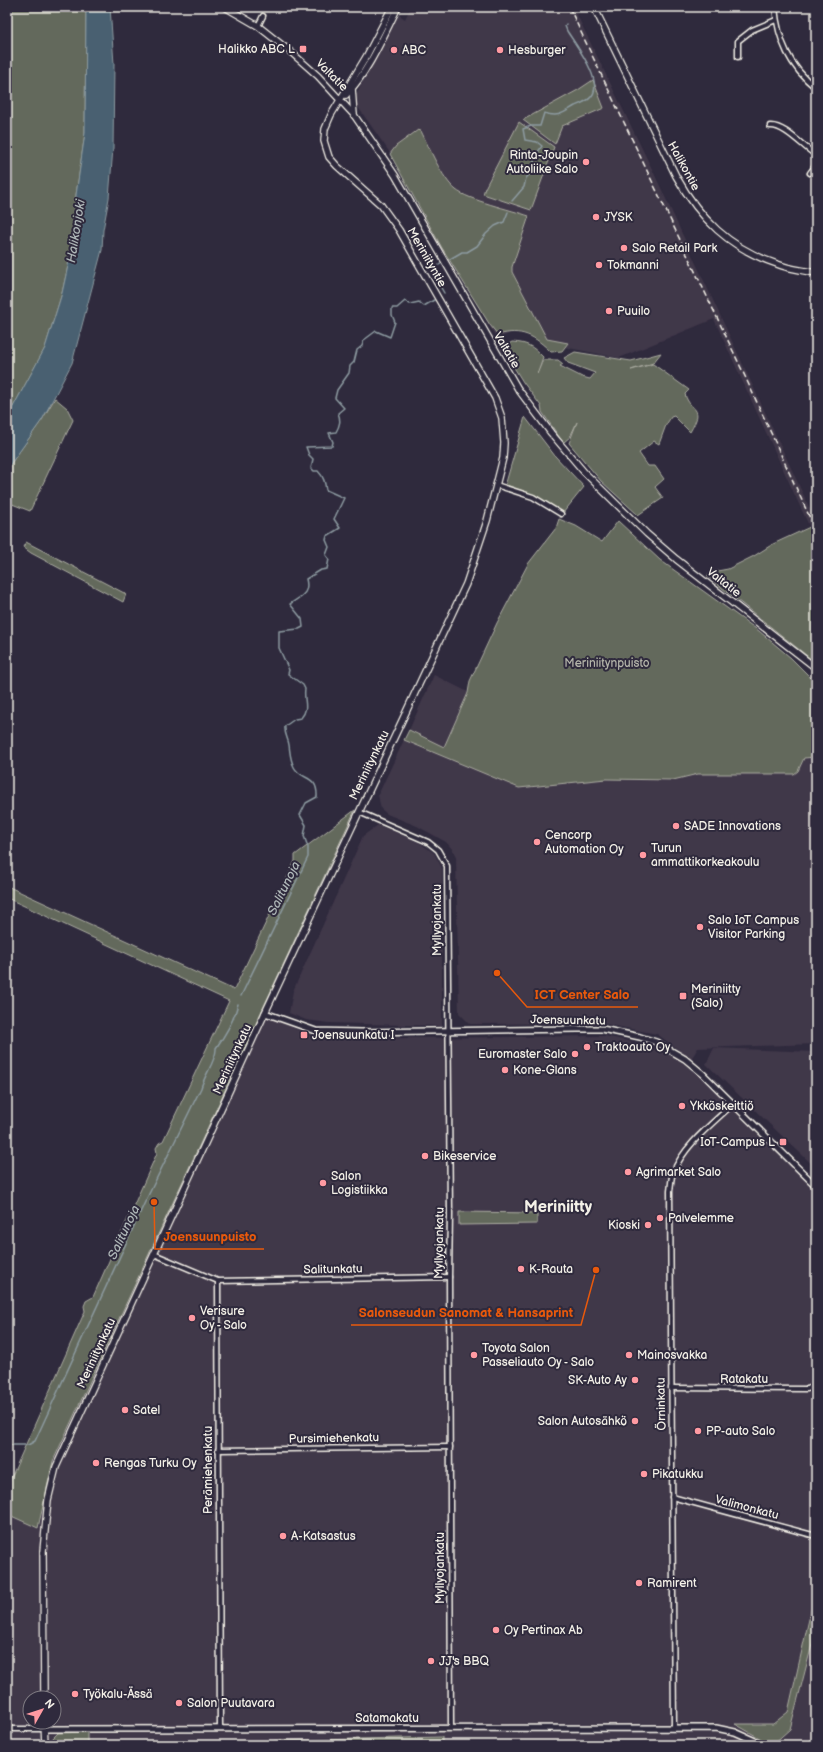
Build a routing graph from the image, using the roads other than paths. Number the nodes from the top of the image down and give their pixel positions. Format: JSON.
{"nodes":[{"id":1,"x":225,"y":7,"type":"edge"},
{"id":2,"x":392,"y":7,"type":"edge"},
{"id":3,"x":398,"y":7,"type":"edge"},
{"id":4,"x":594,"y":7,"type":"edge"},
{"id":5,"x":775,"y":7,"type":"edge"},
{"id":6,"x":263,"y":16,"type":"dead end"},
{"id":7,"x":776,"y":20,"type":"junction"},
{"id":8,"x":258,"y":26,"type":"junction"},
{"id":9,"x":738,"y":57,"type":"dead end"},
{"id":10,"x":352,"y":88,"type":"junction"},
{"id":11,"x":816,"y":88,"type":"edge"},
{"id":12,"x":341,"y":99,"type":"junction"},
{"id":13,"x":354,"y":115,"type":"junction"},
{"id":14,"x":770,"y":126,"type":"dead end"},
{"id":15,"x":816,"y":154,"type":"edge"},
{"id":16,"x":816,"y":165,"type":"edge"},
{"id":17,"x":810,"y":173,"type":"dead end"},
{"id":18,"x":816,"y":272,"type":"edge"},
{"id":19,"x":504,"y":443,"type":"joint"},
{"id":20,"x":496,"y":485,"type":"junction"},
{"id":21,"x":561,"y":514,"type":"dead end"},
{"id":22,"x":816,"y":668,"type":"edge"},
{"id":23,"x":359,"y":812,"type":"junction"},
{"id":24,"x":265,"y":1013,"type":"junction"},
{"id":25,"x":448,"y":1030,"type":"junction"},
{"id":26,"x":733,"y":1104,"type":"junction"},
{"id":27,"x":816,"y":1186,"type":"edge"},
{"id":28,"x":154,"y":1254,"type":"junction"},
{"id":29,"x":449,"y":1277,"type":"junction"},
{"id":30,"x":218,"y":1281,"type":"junction"},
{"id":31,"x":816,"y":1386,"type":"edge"},
{"id":32,"x":671,"y":1388,"type":"junction"},
{"id":33,"x":450,"y":1446,"type":"junction"},
{"id":34,"x":218,"y":1450,"type":"junction"},
{"id":35,"x":672,"y":1497,"type":"junction"},
{"id":36,"x":816,"y":1536,"type":"edge"},
{"id":37,"x":44,"y":1690,"type":"edge"},
{"id":38,"x":220,"y":1728,"type":"junction"},
{"id":39,"x":451,"y":1728,"type":"junction"},
{"id":40,"x":674,"y":1728,"type":"junction"},
{"id":41,"x":7,"y":1729,"type":"edge"},
{"id":42,"x":22,"y":1729,"type":"edge"},
{"id":43,"x":62,"y":1729,"type":"edge"},
{"id":44,"x":44,"y":1730,"type":"edge"},
{"id":45,"x":45,"y":1745,"type":"edge"},
{"id":46,"x":764,"y":1745,"type":"edge"}],
"edges":[{"from":1,"to":8,"type":"main road","name":"Valtatie"},
{"from":2,"to":12,"type":"main road"},
{"from":3,"to":10,"type":"main road"},
{"from":4,"to":18,"type":"main road","name":"Halikontie"},
{"from":5,"to":7,"type":"street"},
{"from":6,"to":8,"type":"street"},
{"from":7,"to":9,"type":"street"},
{"from":7,"to":11,"type":"street"},
{"from":8,"to":12,"type":"main road","name":"Valtatie"},
{"from":10,"to":12,"type":"main road"},
{"from":10,"to":13,"type":"main road"},
{"from":12,"to":13,"type":"main road","name":"Valtatie"},
{"from":12,"to":19,"type":"main road","name":"Meriniityntie"},
{"from":13,"to":22,"type":"main road","name":"Valtatie"},
{"from":14,"to":15,"type":"street"},
{"from":16,"to":17,"type":"street"},
{"from":19,"to":20,"type":"main road","name":"Meriniitynkatu"},
{"from":20,"to":21,"type":"street"},
{"from":20,"to":23,"type":"main road","name":"Meriniitynkatu"},
{"from":23,"to":24,"type":"main road","name":"Meriniitynkatu"},
{"from":23,"to":25,"type":"street","name":"Myllyojankatu"},
{"from":24,"to":25,"type":"street","name":"Joensuunkatu"},
{"from":24,"to":28,"type":"main road","name":"Meriniitynkatu"},
{"from":25,"to":26,"type":"street","name":"Joensuunkatu"},
{"from":25,"to":29,"type":"street","name":"Myllyojankatu"},
{"from":26,"to":27,"type":"street","name":"Joensuunkatu"},
{"from":26,"to":32,"type":"street","name":"Örninkatu"},
{"from":28,"to":30,"type":"street"},
{"from":28,"to":37,"type":"main road","name":"Meriniitynkatu"},
{"from":29,"to":30,"type":"street","name":"Salitunkatu"},
{"from":29,"to":33,"type":"street","name":"Myllyojankatu"},
{"from":30,"to":34,"type":"street","name":"Perämiehenkatu"},
{"from":31,"to":32,"type":"street","name":"Ratakatu"},
{"from":32,"to":35,"type":"street","name":"Örninkatu"},
{"from":33,"to":34,"type":"street","name":"Pursimiehenkatu"},
{"from":33,"to":39,"type":"street","name":"Myllyojankatu"},
{"from":34,"to":38,"type":"street","name":"Perämiehenkatu"},
{"from":35,"to":36,"type":"street","name":"Valimonkatu"},
{"from":35,"to":40,"type":"street","name":"Örninkatu"},
{"from":38,"to":39,"type":"street","name":"Satamakatu"},
{"from":38,"to":43,"type":"street","name":"Satamakatu"},
{"from":39,"to":40,"type":"street","name":"Satamakatu"},
{"from":40,"to":46,"type":"street","name":"Satamakatu"},
{"from":41,"to":42,"type":"street","name":"Satamakatu"},
{"from":44,"to":45,"type":"main road"}]}
